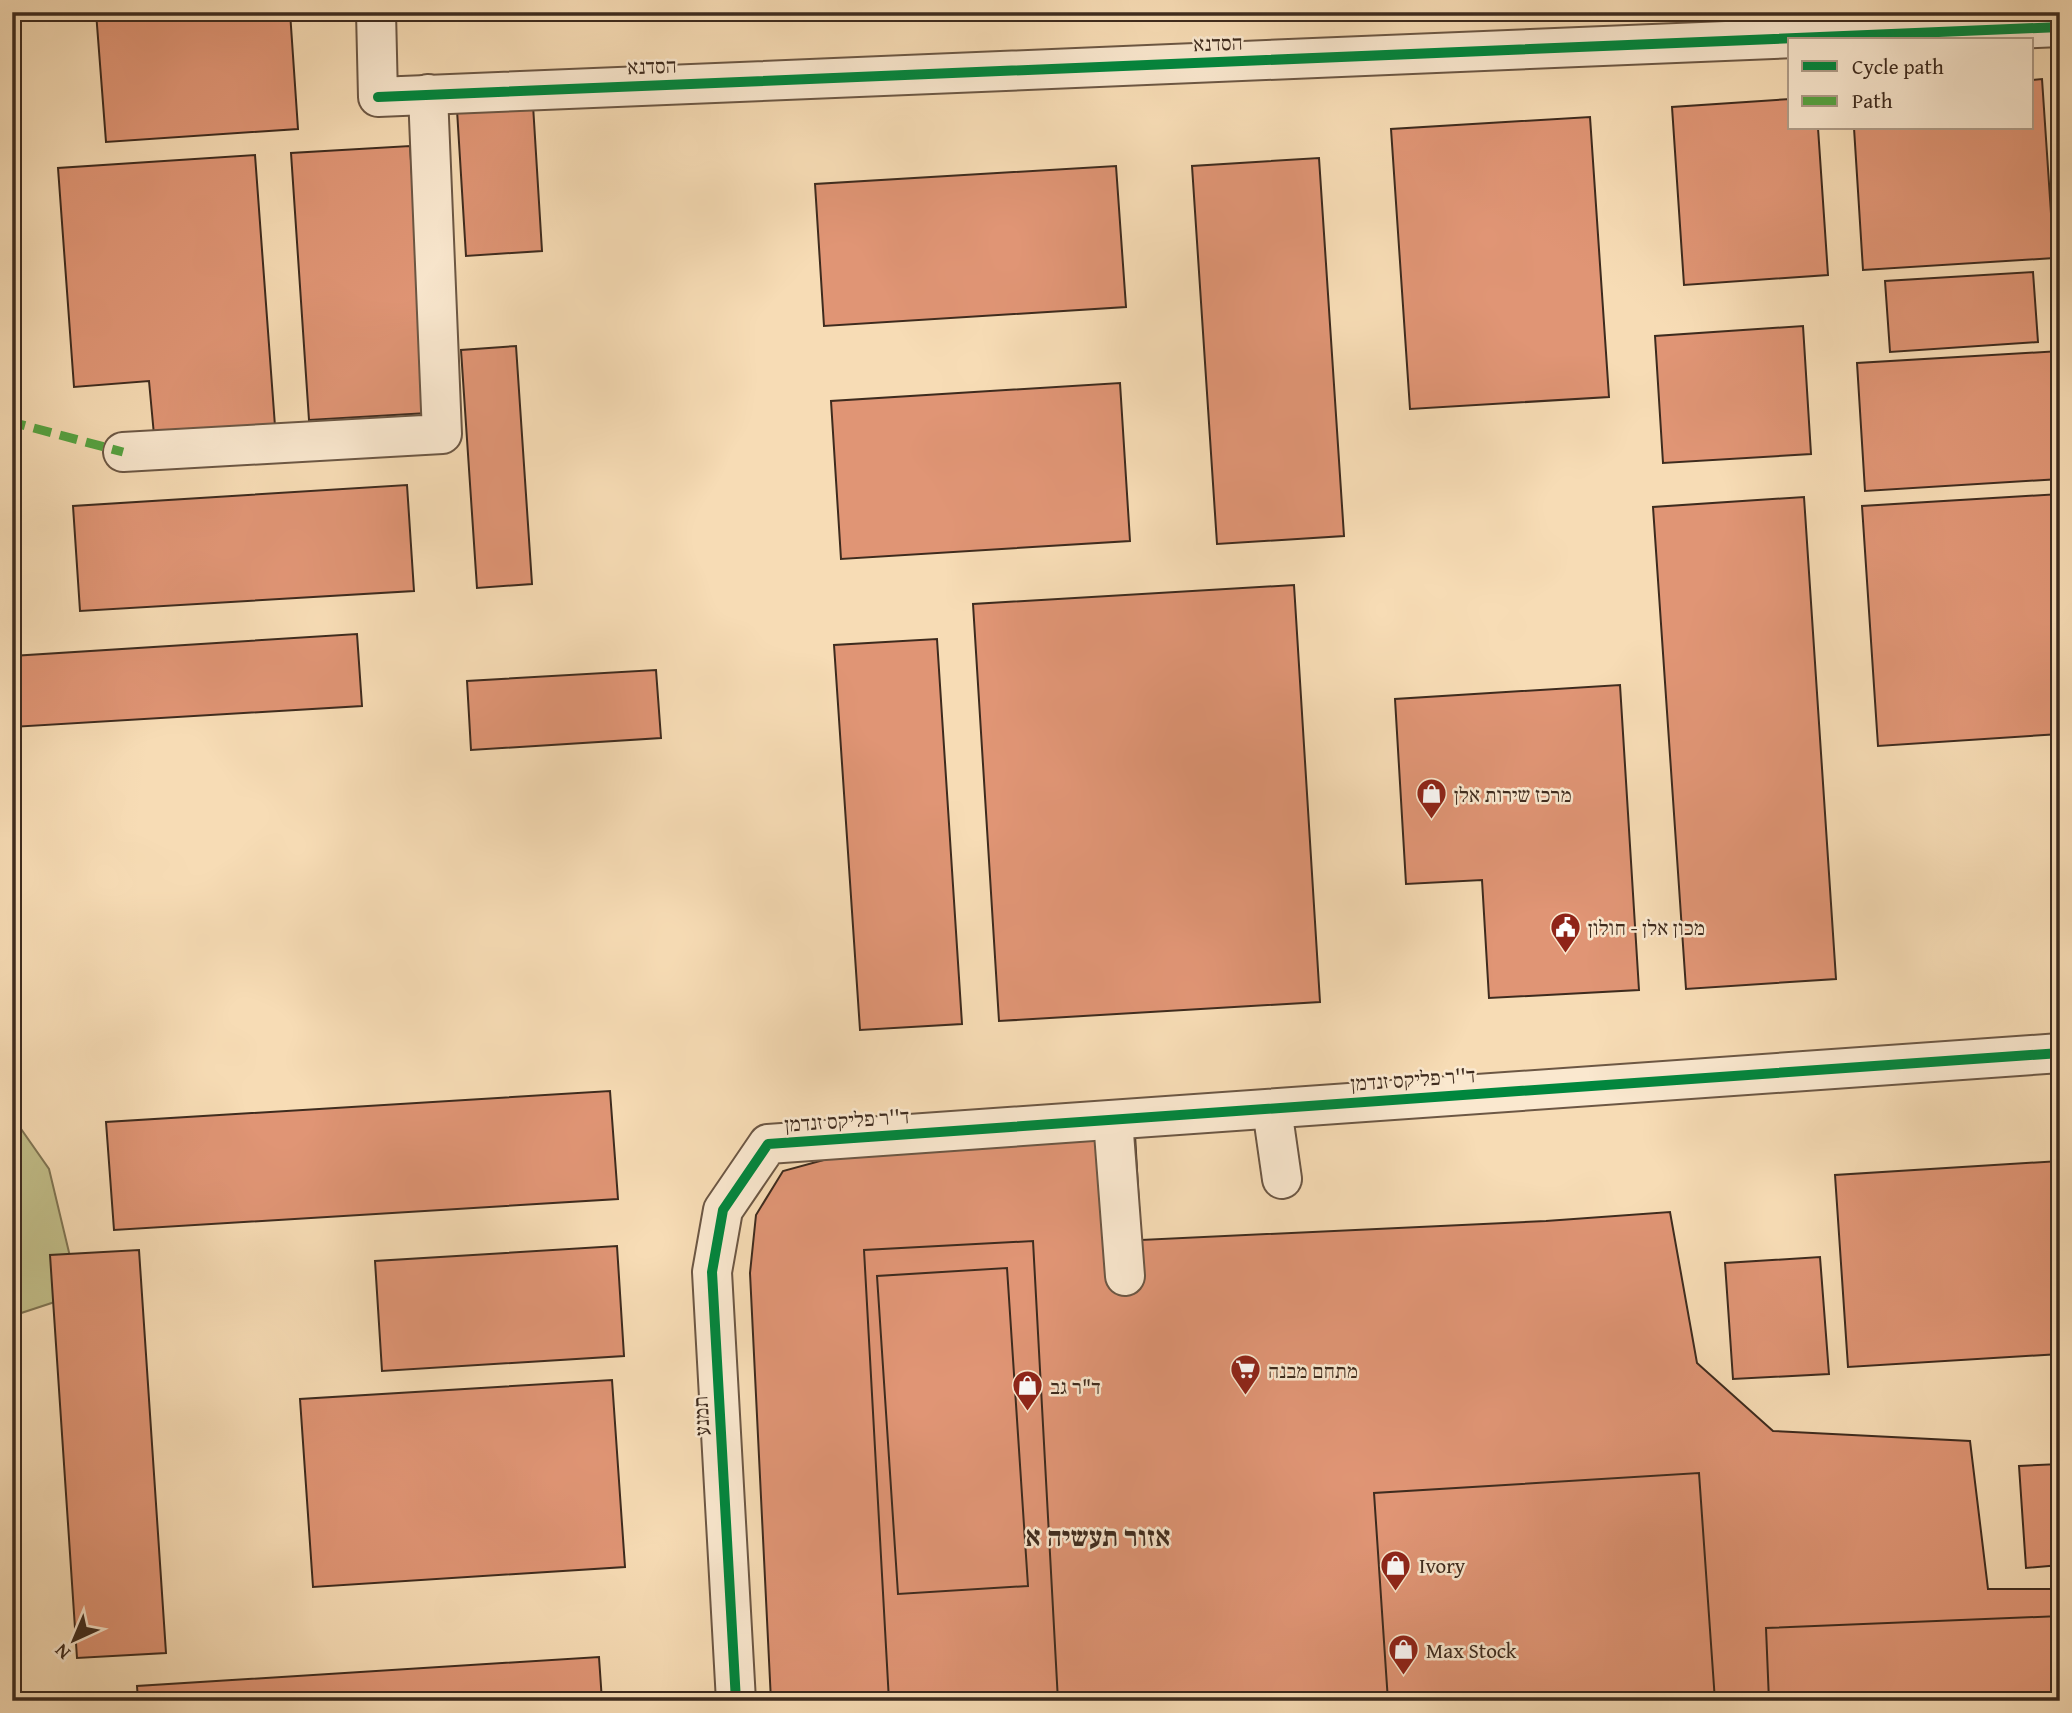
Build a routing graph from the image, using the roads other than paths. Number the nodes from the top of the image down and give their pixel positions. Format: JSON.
{"nodes":[{"id":1,"x":376,"y":12,"type":"edge"},
{"id":2,"x":2060,"y":27,"type":"edge"},
{"id":3,"x":1788,"y":38,"type":"edge"},
{"id":4,"x":1792,"y":38,"type":"edge"},
{"id":5,"x":428,"y":94,"type":"junction"},
{"id":6,"x":123,"y":452,"type":"dead end"},
{"id":7,"x":2060,"y":1053,"type":"edge"},
{"id":8,"x":1272,"y":1109,"type":"junction"},
{"id":9,"x":1113,"y":1120,"type":"junction"},
{"id":10,"x":768,"y":1144,"type":"joint"},
{"id":11,"x":1282,"y":1179,"type":"dead end"},
{"id":12,"x":1125,"y":1276,"type":"dead end"},
{"id":13,"x":736,"y":1701,"type":"edge"}],
"edges":[{"from":1,"to":5,"type":"street","name":"הסדנא"},
{"from":2,"to":4,"type":"street","name":"הסדנא"},
{"from":3,"to":5,"type":"street","name":"הסדנא"},
{"from":5,"to":6,"type":"street"},
{"from":7,"to":8,"type":"street","name":"ד''ר פליקס זנדמן"},
{"from":8,"to":9,"type":"street","name":"ד''ר פליקס זנדמן"},
{"from":8,"to":11,"type":"street"},
{"from":9,"to":10,"type":"street","name":"ד''ר פליקס זנדמן"},
{"from":9,"to":12,"type":"street"},
{"from":10,"to":13,"type":"street","name":"תמנע"}]}
